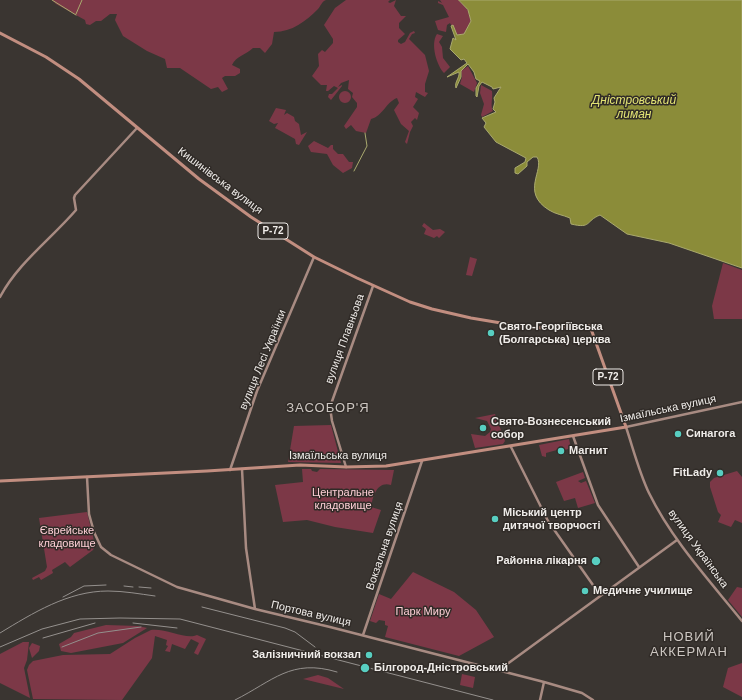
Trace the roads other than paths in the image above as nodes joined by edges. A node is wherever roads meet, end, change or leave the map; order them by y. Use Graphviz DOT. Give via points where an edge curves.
graph roads {
  1 [pos="0,34"];
  2 [pos="137,128"];
  3 [pos="314,257"];
  4 [pos="373,286"];
  5 [pos="0,297"];
  6 [pos="590,326"];
  7 [pos="742,402"];
  8 [pos="626,427"];
  9 [pos="573,436"];
  10 [pos="511,447"];
  11 [pos="422,461"];
  12 [pos="346,467"];
  13 [pos="242,469"];
  14 [pos="230,470"];
  15 [pos="86,477"];
  16 [pos="0,481"];
  17 [pos="677,540"];
  18 [pos="639,567"];
  19 [pos="600,595"];
  20 [pos="255,609"];
  21 [pos="742,621"];
  22 [pos="363,635"];
  23 [pos="498,670"];
  24 [pos="544,682"];
  25 [pos="540,700"];
  26 [pos="593,700"];
  1 -- 2 [label="main road, Кишинівська вулиця / Р-72" via="68,71"];
  2 -- 3 [label="main road, Кишинівська вулиця / Р-72" via="199,179 251,217"];
  2 -- 5 [label="street" via="75,195 76,210 42,244 5,287"];
  3 -- 4 [label="main road, Кишинівська вулиця / Р-72"];
  3 -- 14 [label="street, вулиця Лесі Українки" via="258,390"];
  4 -- 6 [label="main road, Кишинівська вулиця / Р-72" via="432,309 471,318 531,328"];
  4 -- 12 [label="street, вулиця Плавньова" via="330,407"];
  6 -- 8 [label="main road, вулиця Українська / Р-72"];
  7 -- 8 [label="street, Ізмаїльська вулиця"];
  8 -- 9 [label="main road, Ізмаїльська вулиця"];
  8 -- 17 [label="street, вулиця Українська" via="648,492"];
  9 -- 10 [label="main road, Ізмаїльська вулиця"];
  9 -- 18 [label="street" via="598,505"];
  10 -- 11 [label="main road, Ізмаїльська вулиця"];
  10 -- 19 [label="street" via="548,521"];
  11 -- 12 [label="main road, Ізмаїльська вулиця" via="386,466"];
  11 -- 22 [label="street, Вокзальна вулиця"];
  12 -- 13 [label="main road, Ізмаїльська вулиця" via="300,465"];
  13 -- 14 [label="main road, Ізмаїльська вулиця"];
  13 -- 20 [label="street" via="246,548"];
  14 -- 15 [label="main road, Ізмаїльська вулиця"];
  15 -- 16 [label="main road, Ізмаїльська вулиця"];
  15 -- 20 [label="street, Портова вулиця" via="91,523 99,545 107,553 186,591"];
  17 -- 18 [label="street"];
  17 -- 21 [label="street, вулиця Українська"];
  18 -- 19 [label="street"];
  19 -- 23 [label="street"];
  20 -- 22 [label="street, Портова вулиця"];
  22 -- 23 [label="street, Портова вулиця"];
  23 -- 24 [label="street, Портова вулиця"];
  24 -- 25 [label="street"];
  24 -- 26 [label="street, Портова вулиця" via="582,693"];
}
